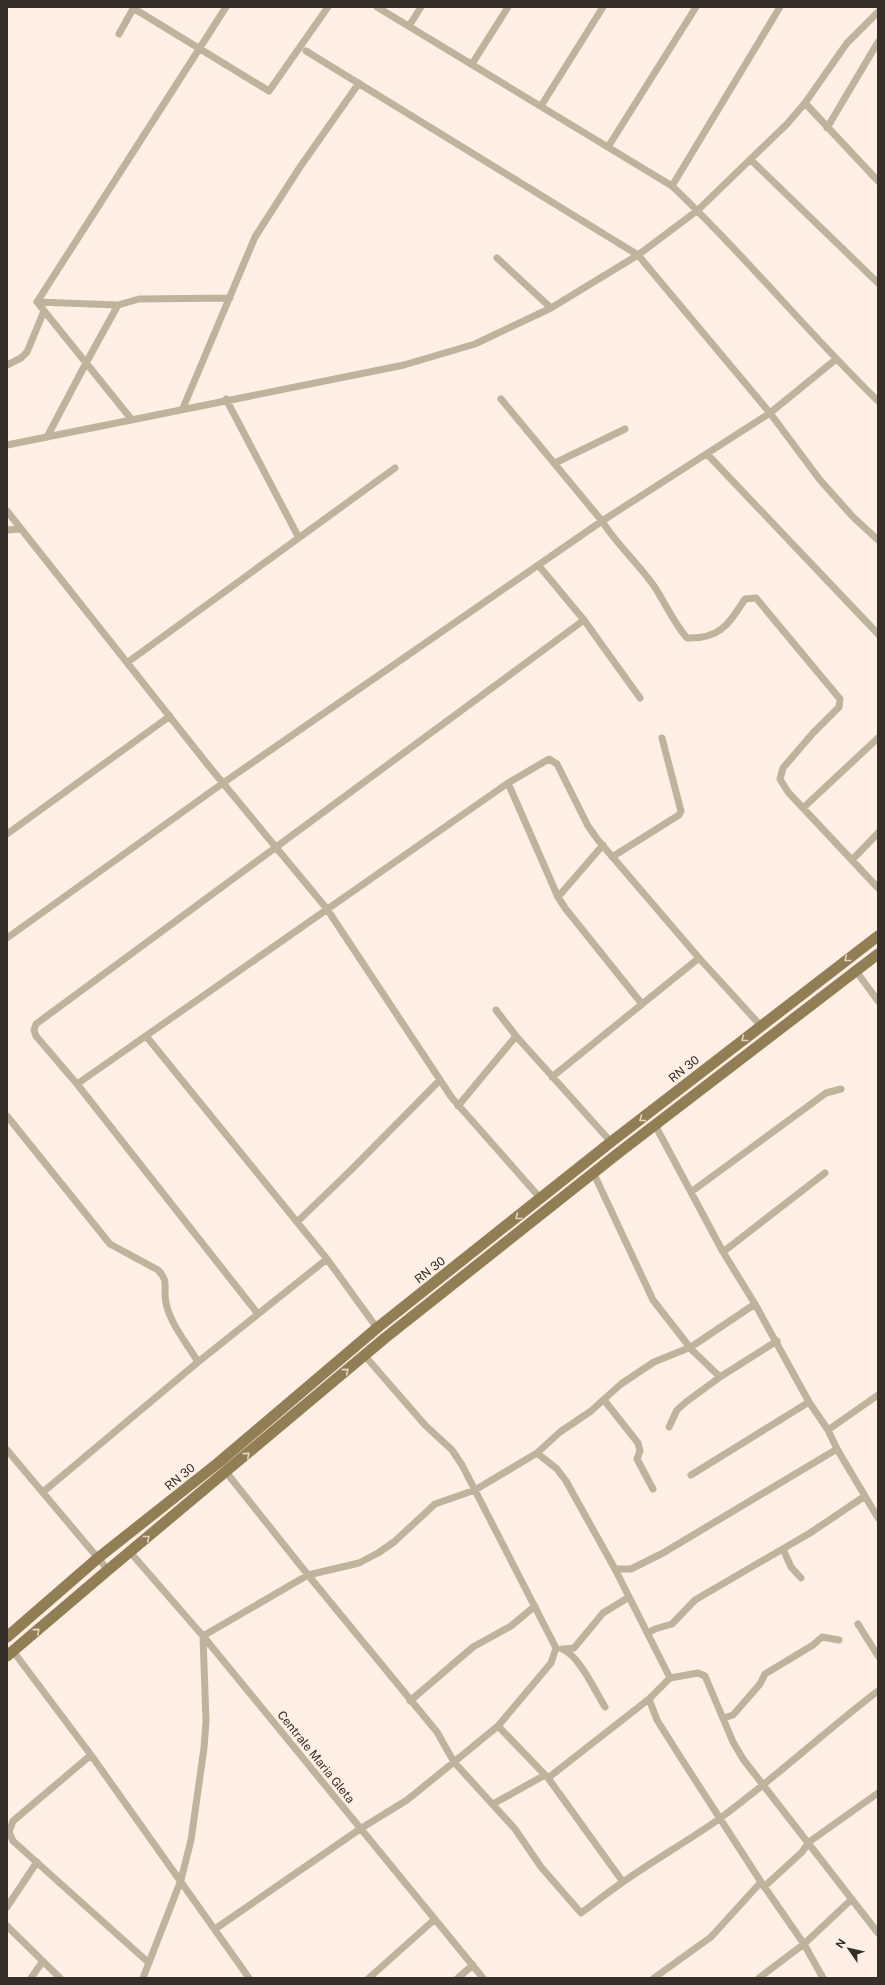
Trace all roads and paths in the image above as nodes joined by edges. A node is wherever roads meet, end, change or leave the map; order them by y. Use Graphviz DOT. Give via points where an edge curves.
graph roads {
  1 [pos="226,7"];
  2 [pos="328,7"];
  3 [pos="377,7"];
  4 [pos="421,7"];
  5 [pos="508,7"];
  6 [pos="603,7"];
  7 [pos="696,7"];
  8 [pos="780,7"];
  9 [pos="134,8"];
  10 [pos="878,12"];
  11 [pos="409,26"];
  12 [pos="119,34"];
  13 [pos="878,42"];
  14 [pos="200,48"];
  15 [pos="306,51"];
  16 [pos="472,64"];
  17 [pos="359,83"];
  18 [pos="805,103"];
  19 [pos="541,106"];
  20 [pos="827,128"];
  21 [pos="608,147"];
  22 [pos="751,160"];
  23 [pos="878,181"];
  24 [pos="672,186"];
  25 [pos="698,210"];
  26 [pos="638,255"];
  27 [pos="497,258"];
  28 [pos="878,283"];
  29 [pos="230,298"];
  30 [pos="37,302"];
  31 [pos="118,305"];
  32 [pos="551,308"];
  33 [pos="44,311"];
  34 [pos="835,360"];
  35 [pos="86,363"];
  36 [pos="7,365"];
  37 [pos="500,399"];
  38 [pos="226,400"];
  39 [pos="878,401"];
  40 [pos="183,408"];
  41 [pos="770,413"];
  42 [pos="132,420"];
  43 [pos="625,428"];
  44 [pos="47,437"];
  45 [pos="7,446"];
  46 [pos="707,454"];
  47 [pos="554,463"];
  48 [pos="395,468"];
  49 [pos="7,511"];
  50 [pos="602,521"];
  51 [pos="20,529"];
  52 [pos="7,530"];
  53 [pos="298,538"];
  54 [pos="878,540"];
  55 [pos="539,566"];
  56 [pos="584,620"];
  57 [pos="878,634"];
  58 [pos="128,662"];
  59 [pos="640,698"];
  60 [pos="170,716"];
  61 [pos="662,738"];
  62 [pos="878,738"];
  63 [pos="223,783"];
  64 [pos="508,783"];
  65 [pos="803,808"];
  66 [pos="878,833"];
  67 [pos="7,834"];
  68 [pos="603,845"];
  69 [pos="276,847"];
  70 [pos="612,857"];
  71 [pos="852,860"];
  72 [pos="878,888"];
  73 [pos="558,897"];
  74 [pos="327,910"];
  75 [pos="878,936"];
  76 [pos="7,938"];
  77 [pos="878,954"];
  78 [pos="699,958"];
  79 [pos="856,971"];
  80 [pos="878,1001"];
  81 [pos="642,1004"];
  82 [pos="496,1010"];
  83 [pos="761,1026"];
  84 [pos="146,1036"];
  85 [pos="516,1036"];
  86 [pos="552,1077"];
  87 [pos="440,1080"];
  88 [pos="77,1084"];
  89 [pos="841,1089"];
  90 [pos="458,1106"];
  91 [pos="7,1116"];
  92 [pos="656,1125"];
  93 [pos="611,1142"];
  94 [pos="593,1172"];
  95 [pos="825,1173"];
  96 [pos="691,1192"];
  97 [pos="541,1199"];
  98 [pos="297,1222"];
  99 [pos="723,1252"];
  100 [pos="326,1260"];
  101 [pos="755,1304"];
  102 [pos="258,1314"];
  103 [pos="377,1328"];
  104 [pos="777,1341"];
  105 [pos="691,1347"];
  106 [pos="365,1356"];
  107 [pos="198,1362"];
  108 [pos="720,1377"];
  109 [pos="878,1395"];
  110 [pos="604,1400"];
  111 [pos="809,1402"];
  112 [pos="668,1427"];
  113 [pos="828,1430"];
  114 [pos="837,1449"];
  115 [pos="7,1450"];
  116 [pos="537,1453"];
  117 [pos="226,1472"];
  118 [pos="691,1475"];
  119 [pos="653,1489"];
  120 [pos="475,1490"];
  121 [pos="43,1492"];
  122 [pos="865,1496"];
  123 [pos="878,1518"];
  124 [pos="783,1549"];
  125 [pos="130,1552"];
  126 [pos="98,1558"];
  127 [pos="615,1569"];
  128 [pos="108,1570"];
  129 [pos="308,1575"];
  130 [pos="801,1578"];
  131 [pos="629,1597"];
  132 [pos="535,1606"];
  133 [pos="858,1624"];
  134 [pos="648,1633"];
  135 [pos="203,1636"];
  136 [pos="7,1637"];
  137 [pos="838,1640"];
  138 [pos="556,1648"];
  139 [pos="564,1649"];
  140 [pos="10,1654"];
  141 [pos="878,1656"];
  142 [pos="670,1678"];
  143 [pos="878,1691"];
  144 [pos="649,1698"];
  145 [pos="410,1701"];
  146 [pos="605,1707"];
  147 [pos="724,1718"];
  148 [pos="498,1726"];
  149 [pos="91,1755"];
  150 [pos="454,1762"];
  151 [pos="546,1777"];
  152 [pos="764,1785"];
  153 [pos="878,1793"];
  154 [pos="493,1804"];
  155 [pos="719,1819"];
  156 [pos="360,1829"];
  157 [pos="809,1842"];
  158 [pos="37,1862"];
  159 [pos="181,1880"];
  160 [pos="623,1882"];
  161 [pos="762,1884"];
  162 [pos="852,1899"];
  163 [pos="7,1907"];
  164 [pos="435,1919"];
  165 [pos="7,1926"];
  166 [pos="215,1929"];
  167 [pos="878,1933"];
  168 [pos="804,1944"];
  169 [pos="42,1961"];
  170 [pos="149,1963"];
  171 [pos="472,1965"];
  172 [pos="31,1978"];
  173 [pos="60,1978"];
  174 [pos="143,1978"];
  175 [pos="249,1978"];
  176 [pos="368,1978"];
  177 [pos="458,1978"];
  178 [pos="483,1978"];
  179 [pos="654,1978"];
  180 [pos="759,1978"];
  181 [pos="823,1978"];
  1 -- 14 [label="street"];
  2 -- 14 [label="street" via="269,91"];
  3 -- 11 [label="street"];
  4 -- 11 [label="street"];
  5 -- 16 [label="street"];
  6 -- 19 [label="street"];
  7 -- 21 [label="street"];
  8 -- 24 [label="street"];
  9 -- 12 [label="street"];
  9 -- 14 [label="street"];
  10 -- 18 [label="street" via="847,43"];
  11 -- 16 [label="street"];
  13 -- 20 [label="street"];
  14 -- 30 [label="street"];
  15 -- 17 [label="street"];
  16 -- 19 [label="street"];
  17 -- 26 [label="street"];
  17 -- 29 [label="street" via="255,237"];
  18 -- 20 [label="street"];
  18 -- 22 [label="street"];
  19 -- 21 [label="street"];
  20 -- 23 [label="street"];
  21 -- 24 [label="street"];
  22 -- 25 [label="street"];
  22 -- 28 [label="street"];
  24 -- 25 [label="street"];
  25 -- 26 [label="street"];
  25 -- 34 [label="street"];
  26 -- 32 [label="street"];
  26 -- 41 [label="street"];
  27 -- 32 [label="street"];
  29 -- 31 [label="street" via="139,299"];
  29 -- 40 [label="street"];
  30 -- 31 [label="street"];
  30 -- 33 [label="street"];
  31 -- 35 [label="street"];
  32 -- 38 [label="street" via="475,344 436,356 346,378"];
  33 -- 35 [label="street"];
  33 -- 36 [label="street" via="27,352 22,358"];
  34 -- 39 [label="street"];
  34 -- 41 [label="street"];
  35 -- 42 [label="street"];
  35 -- 44 [label="street"];
  37 -- 47 [label="street"];
  38 -- 40 [label="street"];
  38 -- 53 [label="street"];
  40 -- 42 [label="street"];
  41 -- 46 [label="street"];
  41 -- 54 [label="street" via="820,480"];
  42 -- 44 [label="street"];
  43 -- 47 [label="street"];
  44 -- 45 [label="street"];
  46 -- 50 [label="street"];
  46 -- 57 [label="street"];
  47 -- 50 [label="street"];
  48 -- 53 [label="street"];
  49 -- 51 [label="street"];
  50 -- 55 [label="street"];
  50 -- 65 [label="street" via="653,585 675,625 687,638 701,639 718,632 728,625 745,599 756,598 840,699 839,707 783,768 780,779"];
  51 -- 52 [label="street"];
  51 -- 58 [label="street"];
  53 -- 58 [label="street"];
  55 -- 56 [label="street"];
  55 -- 63 [label="street"];
  56 -- 59 [label="street"];
  56 -- 69 [label="street"];
  58 -- 60 [label="street"];
  60 -- 63 [label="street"];
  60 -- 67 [label="street"];
  61 -- 70 [label="street" via="681,811 679,815"];
  62 -- 65 [label="street"];
  63 -- 69 [label="street"];
  63 -- 76 [label="street"];
  64 -- 68 [label="street" via="552,759 557,764 588,826"];
  64 -- 73 [label="street"];
  64 -- 74 [label="street"];
  65 -- 71 [label="street"];
  66 -- 71 [label="street"];
  68 -- 70 [label="street"];
  68 -- 73 [label="street"];
  69 -- 74 [label="street"];
  69 -- 88 [label="street" via="36,1024 36,1036"];
  70 -- 78 [label="street"];
  71 -- 72 [label="street"];
  73 -- 81 [label="street"];
  74 -- 84 [label="street"];
  74 -- 87 [label="street"];
  75 -- 83 [label="main road, RN 30 / RN 30, one-way"];
  77 -- 79 [label="main road, RN 30"];
  78 -- 81 [label="street"];
  78 -- 83 [label="street"];
  79 -- 80 [label="street"];
  79 -- 92 [label="main road, RN 30"];
  81 -- 86 [label="street"];
  82 -- 85 [label="street"];
  83 -- 93 [label="main road, RN 30 / RN 30, one-way"];
  84 -- 88 [label="street"];
  84 -- 98 [label="street"];
  85 -- 86 [label="street"];
  85 -- 90 [label="street"];
  86 -- 93 [label="street"];
  87 -- 90 [label="street"];
  87 -- 98 [label="street"];
  88 -- 102 [label="street"];
  89 -- 96 [label="street" via="826,1093"];
  90 -- 97 [label="street"];
  91 -- 107 [label="street" via="110,1244 164,1275 165,1296 171,1318"];
  92 -- 94 [label="main road, RN 30"];
  92 -- 96 [label="street"];
  93 -- 97 [label="main road, RN 30 / RN 30"];
  94 -- 105 [label="street" via="653,1300"];
  94 -- 106 [label="main road, RN 30"];
  95 -- 99 [label="street"];
  96 -- 99 [label="street"];
  97 -- 103 [label="main road, RN 30 / RN 30, one-way"];
  98 -- 100 [label="street"];
  99 -- 101 [label="street"];
  100 -- 102 [label="street"];
  100 -- 103 [label="street"];
  101 -- 104 [label="street"];
  101 -- 105 [label="street"];
  102 -- 107 [label="street"];
  103 -- 126 [label="main road, RN 30 / RN 30" via="218,1463"];
  104 -- 108 [label="street"];
  104 -- 111 [label="street"];
  105 -- 108 [label="street"];
  105 -- 110 [label="street" via="654,1362 621,1384"];
  117 -- 106 [label="main road, RN 30, one-way"];
  106 -- 120 [label="street" via="425,1425 452,1450"];
  107 -- 121 [label="street"];
  108 -- 112 [label="street" via="677,1410"];
  109 -- 113 [label="street"];
  110 -- 116 [label="street" via="560,1432"];
  110 -- 119 [label="street" via="638,1443 640,1451 637,1459"];
  111 -- 113 [label="street"];
  111 -- 118 [label="street"];
  113 -- 114 [label="street"];
  114 -- 122 [label="street"];
  114 -- 127 [label="street" via="663,1552 631,1568"];
  115 -- 121 [label="street"];
  116 -- 120 [label="street"];
  116 -- 127 [label="street" via="557,1468 566,1481"];
  125 -- 117 [label="main road, RN 30, one-way"];
  117 -- 129 [label="street"];
  120 -- 129 [label="street" via="435,1504 394,1542 359,1563"];
  120 -- 132 [label="street"];
  121 -- 126 [label="street"];
  122 -- 123 [label="street"];
  122 -- 124 [label="street"];
  124 -- 130 [label="street" via="791,1567"];
  124 -- 134 [label="street" via="695,1600 672,1624"];
  125 -- 128 [label="main road, RN 30"];
  125 -- 135 [label="street, Centrale Maria Gleta"];
  126 -- 128 [label="street"];
  126 -- 136 [label="main road, RN 30 / RN 30"];
  127 -- 131 [label="street"];
  140 -- 128 [label="main road, RN 30, one-way"];
  129 -- 135 [label="street"];
  129 -- 145 [label="street"];
  131 -- 134 [label="street"];
  131 -- 139 [label="street" via="603,1613 574,1648"];
  132 -- 138 [label="street"];
  132 -- 145 [label="street" via="511,1626 474,1647"];
  133 -- 141 [label="street"];
  134 -- 142 [label="street"];
  135 -- 156 [label="street, Centrale Maria Gleta"];
  135 -- 159 [label="street" via="206,1721 204,1748 191,1840"];
  137 -- 147 [label="street" via="822,1637 765,1674 760,1684 733,1715"];
  138 -- 139 [label="street"];
  138 -- 148 [label="street" via="551,1663"];
  139 -- 146 [label="street" via="584,1672"];
  140 -- 149 [label="street"];
  142 -- 144 [label="street"];
  142 -- 147 [label="street" via="698,1673 705,1676"];
  143 -- 152 [label="street"];
  144 -- 151 [label="street"];
  144 -- 155 [label="street" via="657,1720"];
  145 -- 150 [label="street" via="437,1732"];
  147 -- 152 [label="street" via="743,1759"];
  148 -- 150 [label="street"];
  148 -- 151 [label="street"];
  149 -- 158 [label="street" via="13,1822 9,1832 13,1841"];
  149 -- 159 [label="street"];
  150 -- 154 [label="street"];
  150 -- 156 [label="street" via="407,1800"];
  151 -- 154 [label="street"];
  151 -- 160 [label="street"];
  152 -- 155 [label="street"];
  152 -- 157 [label="street"];
  153 -- 157 [label="street"];
  154 -- 160 [label="street" via="581,1913"];
  155 -- 160 [label="street"];
  155 -- 161 [label="street"];
  156 -- 164 [label="street, Centrale Maria Gleta"];
  156 -- 166 [label="street"];
  157 -- 161 [label="street" via="802,1852"];
  157 -- 162 [label="street"];
  158 -- 163 [label="street"];
  158 -- 170 [label="street"];
  159 -- 166 [label="street"];
  159 -- 170 [label="street"];
  161 -- 168 [label="street"];
  161 -- 179 [label="street" via="711,1937"];
  162 -- 167 [label="street"];
  162 -- 168 [label="street"];
  164 -- 171 [label="street, Centrale Maria Gleta"];
  164 -- 176 [label="street"];
  165 -- 169 [label="street"];
  166 -- 175 [label="street"];
  168 -- 180 [label="street"];
  168 -- 181 [label="street"];
  169 -- 172 [label="street"];
  169 -- 173 [label="street"];
  170 -- 174 [label="street"];
  171 -- 177 [label="street"];
  171 -- 178 [label="street, Centrale Maria Gleta"];
}
